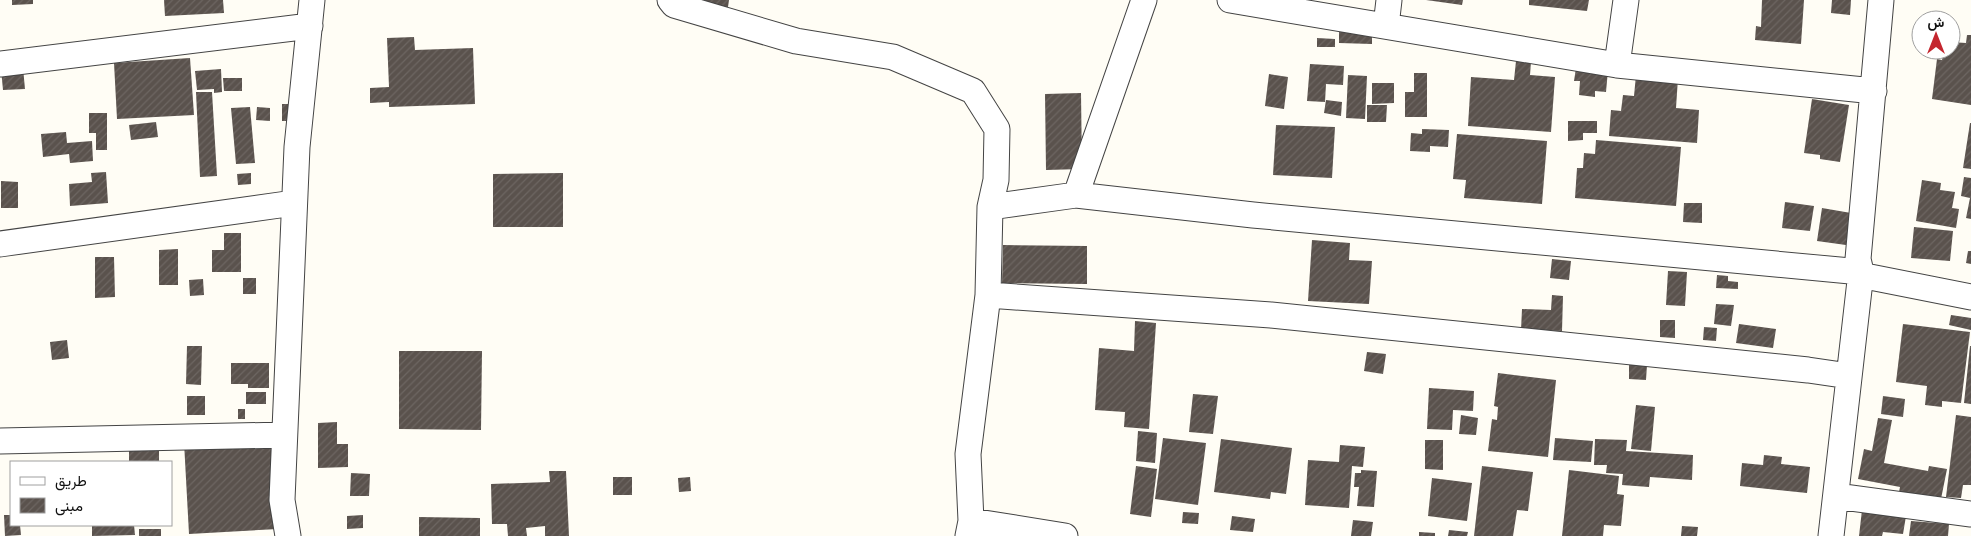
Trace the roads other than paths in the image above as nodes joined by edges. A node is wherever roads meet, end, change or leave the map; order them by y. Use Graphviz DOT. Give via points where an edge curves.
graph roads {
  1 [pos="312,0"];
  2 [pos="670,0"];
  3 [pos="1144,0"];
  4 [pos="1230,0"];
  5 [pos="1389,0"];
  6 [pos="1626,0"];
  7 [pos="1881,0"];
  8 [pos="310,26"];
  9 [pos="1386,26"];
  10 [pos="0,64"];
  11 [pos="1617,65"];
  12 [pos="1874,91"];
  13 [pos="1076,196"];
  14 [pos="294,203"];
  15 [pos="990,207"];
  16 [pos="0,244"];
  17 [pos="1860,274"];
  18 [pos="988,294"];
  19 [pos="1971,297"];
  20 [pos="1849,376"];
  21 [pos="284,435"];
  22 [pos="0,441"];
  23 [pos="1836,496"];
  24 [pos="1971,514"];
  25 [pos="969,528"];
  26 [pos="288,536"];
  27 [pos="1065,536"];
  28 [pos="1831,536"];
  1 -- 8 [label="street"];
  2 -- 15 [label="street" via="674,5 796,41 893,57 972,91 997,128 996,180"];
  3 -- 13 [label="street"];
  4 -- 9 [label="street"];
  5 -- 9 [label="street"];
  6 -- 11 [label="street"];
  7 -- 12 [label="street"];
  8 -- 10 [label="street"];
  8 -- 14 [label="street"];
  9 -- 11 [label="street"];
  11 -- 12 [label="street"];
  12 -- 17 [label="street" via="1858,259"];
  13 -- 15 [label="street"];
  13 -- 17 [label="street"];
  14 -- 16 [label="street"];
  14 -- 21 [label="street"];
  15 -- 18 [label="street"];
  17 -- 19 [label="street"];
  17 -- 20 [label="street"];
  18 -- 20 [label="street" via="1272,315"];
  18 -- 25 [label="street" via="968,454"];
  20 -- 23 [label="street"];
  21 -- 22 [label="street"];
  21 -- 26 [label="street" via="282,500"];
  23 -- 24 [label="street"];
  23 -- 28 [label="street"];
  25 -- 27 [label="street"];
}
